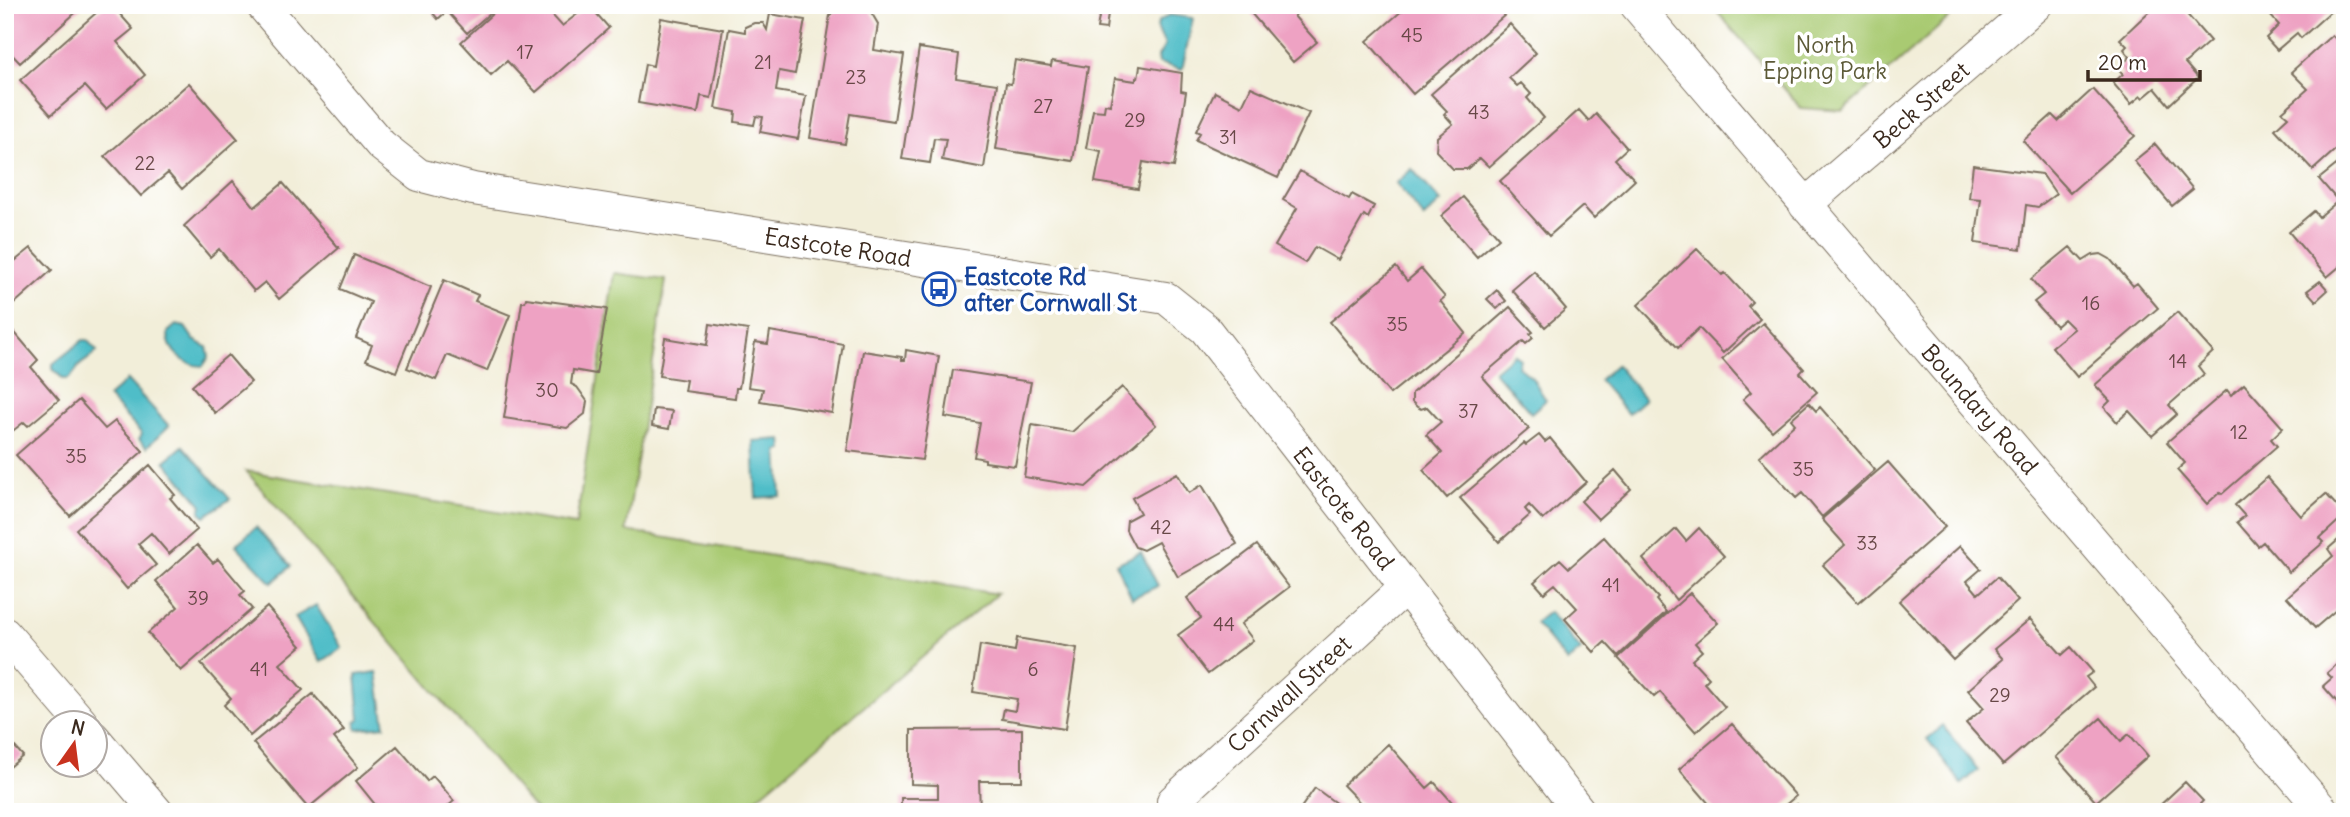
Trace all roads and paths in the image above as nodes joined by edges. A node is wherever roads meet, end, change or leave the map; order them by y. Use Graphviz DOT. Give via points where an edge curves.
graph roads {
  1 [pos="262,5"];
  2 [pos="1636,5"];
  3 [pos="2036,5"];
  4 [pos="1805,205"];
  5 [pos="1405,588"];
  6 [pos="5,635"];
  7 [pos="68,708"];
  8 [pos="108,754"];
  9 [pos="1173,801"];
  10 [pos="157,812"];
  11 [pos="1580,812"];
  12 [pos="2324,812"];
  1 -- 5 [label="street, Eastcote Road" via="381,145 419,175 473,190 1166,298 1205,329"];
  2 -- 4 [label="street, Boundary Road"];
  3 -- 4 [label="street, Beck Street"];
  4 -- 12 [label="street, Boundary Road"];
  5 -- 9 [label="street, Cornwall Street"];
  5 -- 11 [label="street, Eastcote Road"];
  6 -- 7 [label="street"];
  8 -- 10 [label="street"];
}
